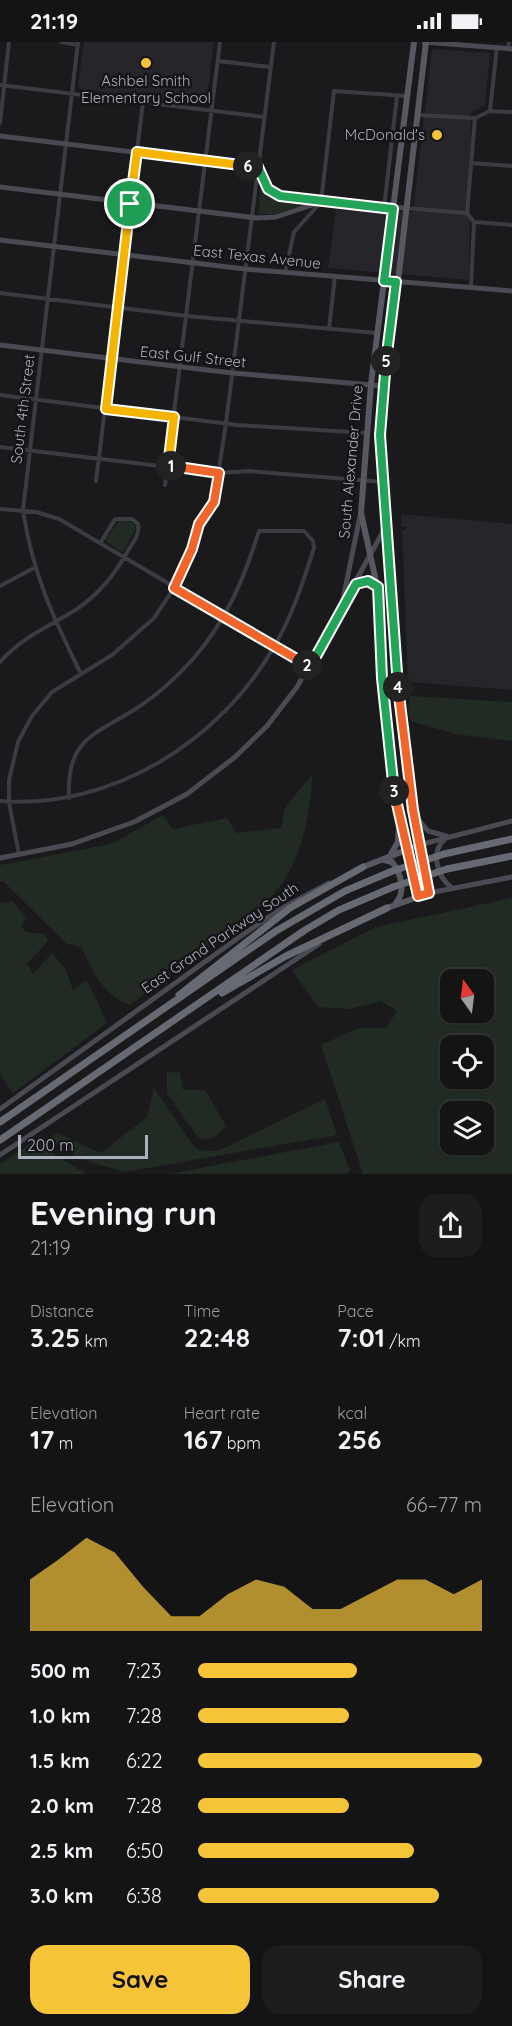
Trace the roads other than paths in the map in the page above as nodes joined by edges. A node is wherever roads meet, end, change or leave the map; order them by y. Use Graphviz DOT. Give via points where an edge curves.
graph roads {
  1 [pos="9,42"];
  2 [pos="61,42"];
  3 [pos="220,42"];
  4 [pos="274,42"];
  5 [pos="414,42"];
  6 [pos="425,42"];
  7 [pos="78,43"];
  8 [pos="509,46"];
  9 [pos="497,47"];
  10 [pos="218,61"];
  11 [pos="270,67"];
  12 [pos="2,85"];
  13 [pos="72,94"];
  14 [pos="397,96"];
  15 [pos="407,96"];
  16 [pos="143,102"];
  17 [pos="212,110"];
  18 [pos="490,111"];
  19 [pos="512,112"];
  20 [pos="417,115"];
  21 [pos="264,117"];
  22 [pos="475,118"];
  23 [pos="0,123"];
  24 [pos="0,136"];
  25 [pos="67,144"];
  26 [pos="137,152"];
  27 [pos="400,153"];
  28 [pos="411,155"];
  29 [pos="207,160"];
  30 [pos="471,163"];
  31 [pos="512,166"];
  32 [pos="258,167"];
  33 [pos="0,187"];
  34 [pos="61,194"];
  35 [pos="321,202"];
  36 [pos="130,204"];
  37 [pos="384,208"];
  38 [pos="404,208"];
  39 [pos="393,209"];
  40 [pos="200,211"];
  41 [pos="467,213"];
  42 [pos="252,217"];
  43 [pos="474,222"];
  44 [pos="512,225"];
  45 [pos="0,240"];
  46 [pos="55,247"];
  47 [pos="125,255"];
  48 [pos="194,263"];
  49 [pos="245,269"];
  50 [pos="285,273"];
  51 [pos="335,276"];
  52 [pos="384,281"];
  53 [pos="396,282"];
  54 [pos="471,287"];
  55 [pos="512,291"];
  56 [pos="0,293"];
  57 [pos="48,299"];
  58 [pos="119,307"];
  59 [pos="187,316"];
  60 [pos="239,321"];
  61 [pos="329,330"];
  62 [pos="377,333"];
  63 [pos="0,345"];
  64 [pos="42,351"];
  65 [pos="113,360"];
  66 [pos="180,367"];
  67 [pos="232,374"];
  68 [pos="370,384"];
  69 [pos="384,386"];
  70 [pos="0,395"];
  71 [pos="37,400"];
  72 [pos="106,409"];
  73 [pos="174,417"];
  74 [pos="226,423"];
  75 [pos="367,433"];
  76 [pos="0,447"];
  77 [pos="30,451"];
  78 [pos="100,459"];
  79 [pos="168,466"];
  80 [pos="219,473"];
  81 [pos="96,481"];
  82 [pos="364,481"];
  83 [pos="382,482"];
  84 [pos="165,485"];
  85 [pos="0,509"];
  86 [pos="23,510"];
  87 [pos="361,513"];
  88 [pos="385,528"];
  89 [pos="100,542"];
  90 [pos="125,557"];
  91 [pos="371,557"];
  92 [pos="34,568"];
  93 [pos="356,584"];
  94 [pos="0,586"];
  95 [pos="378,587"];
  96 [pos="174,588"];
  97 [pos="341,608"];
  98 [pos="225,616"];
  99 [pos="55,620"];
  100 [pos="380,622"];
  101 [pos="396,643"];
  102 [pos="275,646"];
  103 [pos="0,662"];
  104 [pos="310,667"];
  105 [pos="80,672"];
  106 [pos="69,798"];
  107 [pos="0,801"];
  108 [pos="9,802"];
  109 [pos="413,810"];
  110 [pos="398,815"];
  111 [pos="512,821"];
  112 [pos="451,837"];
  113 [pos="512,839"];
  114 [pos="419,846"];
  115 [pos="407,850"];
  116 [pos="20,855"];
  117 [pos="512,856"];
  118 [pos="0,858"];
  119 [pos="384,858"];
  120 [pos="363,867"];
  121 [pos="512,877"];
  122 [pos="451,887"];
  123 [pos="429,893"];
  124 [pos="418,896"];
  125 [pos="396,903"];
  126 [pos="387,908"];
  127 [pos="164,1010"];
  128 [pos="190,1011"];
  129 [pos="0,1109"];
  130 [pos="0,1122"];
  131 [pos="0,1140"];
  132 [pos="0,1155"];
  1 -- 12 [label="street"];
  2 -- 7 [label="street"];
  3 -- 10 [label="street"];
  4 -- 11 [label="street"];
  5 -- 15 [label="main road, South Alexander Drive"];
  6 -- 9 [label="main road"];
  6 -- 20 [label="main road, South Alexander Drive"];
  7 -- 13 [label="street, South 4th Street"];
  8 -- 9 [label="main road"];
  9 -- 18 [label="street"];
  10 -- 11 [label="street"];
  10 -- 17 [label="street"];
  11 -- 21 [label="street"];
  12 -- 13 [label="street"];
  12 -- 23 [label="street"];
  13 -- 16 [label="street"];
  13 -- 25 [label="street, South 4th Street"];
  14 -- 15 [label="street"];
  14 -- 35 [label="street" via="334,91"];
  14 -- 37 [label="street"];
  15 -- 27 [label="main road, South Alexander Drive"];
  16 -- 17 [label="street"];
  16 -- 26 [label="street"];
  17 -- 21 [label="street"];
  17 -- 29 [label="street"];
  18 -- 19 [label="street"];
  18 -- 22 [label="street"];
  20 -- 22 [label="street"];
  20 -- 28 [label="main road, South Alexander Drive"];
  21 -- 32 [label="street"];
  22 -- 30 [label="street"];
  24 -- 25 [label="main road"];
  25 -- 26 [label="main road"];
  25 -- 34 [label="street, South 4th Street"];
  26 -- 29 [label="main road"];
  26 -- 36 [label="street"];
  27 -- 28 [label="main road"];
  27 -- 39 [label="main road, South Alexander Drive"];
  28 -- 38 [label="main road, South Alexander Drive"];
  29 -- 32 [label="main road"];
  29 -- 40 [label="street"];
  30 -- 31 [label="street"];
  30 -- 41 [label="street"];
  32 -- 35 [label="main road" via="268,189 277,195"];
  32 -- 42 [label="street"];
  33 -- 34 [label="main road"];
  34 -- 36 [label="main road"];
  34 -- 46 [label="street, South 4th Street"];
  35 -- 37 [label="main road"];
  35 -- 42 [label="main road" via="276,217"];
  35 -- 50 [label="street" via="294,232"];
  36 -- 40 [label="main road"];
  36 -- 47 [label="street"];
  37 -- 39 [label="main road"];
  38 -- 39 [label="main road"];
  38 -- 41 [label="street"];
  38 -- 53 [label="main road, South Alexander Drive"];
  39 -- 52 [label="main road, South Alexander Drive"];
  40 -- 42 [label="main road"];
  40 -- 48 [label="street"];
  41 -- 43 [label="street"];
  42 -- 49 [label="street"];
  43 -- 44 [label="street"];
  43 -- 54 [label="street"];
  45 -- 46 [label="main road, East Texas Avenue"];
  46 -- 47 [label="main road, East Texas Avenue"];
  46 -- 57 [label="street, South 4th Street"];
  47 -- 48 [label="main road, East Texas Avenue"];
  47 -- 58 [label="street"];
  48 -- 49 [label="main road, East Texas Avenue"];
  48 -- 59 [label="street"];
  49 -- 50 [label="main road, East Texas Avenue"];
  49 -- 60 [label="street"];
  50 -- 51 [label="main road, East Texas Avenue"];
  51 -- 52 [label="main road, East Texas Avenue"];
  51 -- 61 [label="street"];
  52 -- 53 [label="main road, East Texas Avenue"];
  52 -- 62 [label="main road, South Alexander Drive"];
  53 -- 54 [label="main road, East Texas Avenue"];
  53 -- 69 [label="main road, South Alexander Drive"];
  54 -- 55 [label="main road, East Texas Avenue"];
  56 -- 57 [label="street"];
  57 -- 58 [label="street"];
  57 -- 64 [label="street, South 4th Street"];
  58 -- 59 [label="street"];
  58 -- 65 [label="street"];
  59 -- 60 [label="street"];
  59 -- 66 [label="street"];
  60 -- 61 [label="street"];
  60 -- 67 [label="street"];
  61 -- 62 [label="street"];
  62 -- 68 [label="main road, South Alexander Drive"];
  63 -- 64 [label="main road, East Gulf Street"];
  64 -- 65 [label="main road, East Gulf Street"];
  64 -- 71 [label="street, South 4th Street"];
  65 -- 66 [label="main road, East Gulf Street"];
  65 -- 72 [label="street"];
  66 -- 67 [label="main road, East Gulf Street"];
  66 -- 73 [label="street"];
  67 -- 68 [label="main road, East Gulf Street"];
  67 -- 74 [label="street"];
  68 -- 69 [label="main road, East Gulf Street"];
  68 -- 75 [label="main road, South Alexander Drive"];
  69 -- 83 [label="main road, South Alexander Drive"];
  70 -- 71 [label="street"];
  71 -- 72 [label="street"];
  71 -- 77 [label="street, South 4th Street"];
  72 -- 73 [label="street"];
  72 -- 78 [label="street"];
  73 -- 74 [label="street"];
  73 -- 79 [label="street"];
  74 -- 75 [label="street"];
  74 -- 80 [label="street"];
  75 -- 82 [label="main road, South Alexander Drive"];
  76 -- 77 [label="street"];
  77 -- 78 [label="street"];
  77 -- 86 [label="street, South 4th Street"];
  78 -- 79 [label="street"];
  78 -- 81 [label="street"];
  79 -- 80 [label="street"];
  79 -- 84 [label="street"];
  80 -- 82 [label="street" via="249,471"];
  80 -- 96 [label="street" via="214,502 199,524"];
  82 -- 83 [label="street"];
  82 -- 87 [label="main road, South Alexander Drive"];
  83 -- 88 [label="main road, South Alexander Drive"];
  85 -- 86 [label="street"];
  86 -- 89 [label="street" via="59,519"];
  86 -- 92 [label="street, South 4th Street"];
  87 -- 91 [label="main road"];
  87 -- 97 [label="main road, South Alexander Drive"];
  88 -- 91 [label="main road, South Alexander Drive"];
  88 -- 101 [label="main road"];
  89 -- 90 [label="street"];
  89 -- 90 [label="street" via="115,519 135,521 138,533"];
  90 -- 96 [label="street"];
  90 -- 99 [label="street" via="100,591"];
  91 -- 93 [label="main road, South Alexander Drive"];
  91 -- 95 [label="main road"];
  92 -- 94 [label="street"];
  92 -- 99 [label="street, South 4th Street"];
  93 -- 95 [label="main road" via="368,581"];
  93 -- 97 [label="main road, South Alexander Drive"];
  95 -- 100 [label="main road"];
  96 -- 98 [label="street"];
  96 -- 105 [label="street" via="154,618 112,655"];
  97 -- 104 [label="main road, South Alexander Drive"];
  98 -- 102 [label="street"];
  98 -- 102 [label="street" via="248,568 259,531 304,531 314,548 297,602"];
  98 -- 106 [label="street" via="191,662 163,689 87,737 72,762"];
  99 -- 103 [label="street" via="26,637"];
  99 -- 105 [label="street, South 4th Street"];
  100 -- 101 [label="main road" via="385,640"];
  100 -- 110 [label="main road" via="386,730"];
  101 -- 109 [label="main road" via="400,714"];
  102 -- 104 [label="street"];
  102 -- 106 [label="street" via="231,705 191,741 127,779"];
  104 -- 116 [label="main road, South Alexander Drive" via="253,741 187,794 112,831"];
  105 -- 108 [label="street" via="52,692 28,723 14,756"];
  106 -- 108 [label="street"];
  107 -- 108 [label="street"];
  108 -- 116 [label="street"];
  109 -- 112 [label="main road" via="428,831"];
  109 -- 114 [label="main road"];
  110 -- 115 [label="main road"];
  110 -- 119 [label="main road" via="398,842"];
  111 -- 112 [label="main road, East Grand Parkway South"];
  112 -- 114 [label="main road, East Grand Parkway South"];
  112 -- 122 [label="main road" via="436,851 442,878"];
  113 -- 127 [label="highway, East Grand Parkway South, bridge" via="444,854 345,891 300,916"];
  114 -- 115 [label="main road, East Grand Parkway South"];
  114 -- 123 [label="main road"];
  115 -- 119 [label="main road, East Grand Parkway South"];
  115 -- 124 [label="main road"];
  116 -- 118 [label="main road, South Alexander Drive"];
  117 -- 128 [label="highway, bridge" via="447,869 339,910 304,930"];
  119 -- 120 [label="main road, East Grand Parkway South"];
  119 -- 125 [label="main road" via="392,862 399,875 401,896"];
  120 -- 127 [label="highway" via="290,908 201,975"];
  120 -- 129 [label="main road, East Grand Parkway South" via="279,910"];
  121 -- 122 [label="main road"];
  122 -- 123 [label="main road"];
  123 -- 124 [label="main road"];
  124 -- 125 [label="main road"];
  125 -- 126 [label="main road"];
  126 -- 128 [label="highway" via="286,956"];
  126 -- 132 [label="main road" via="304,952"];
  127 -- 130 [label="highway, East Grand Parkway South"];
  128 -- 131 [label="highway"];
}
